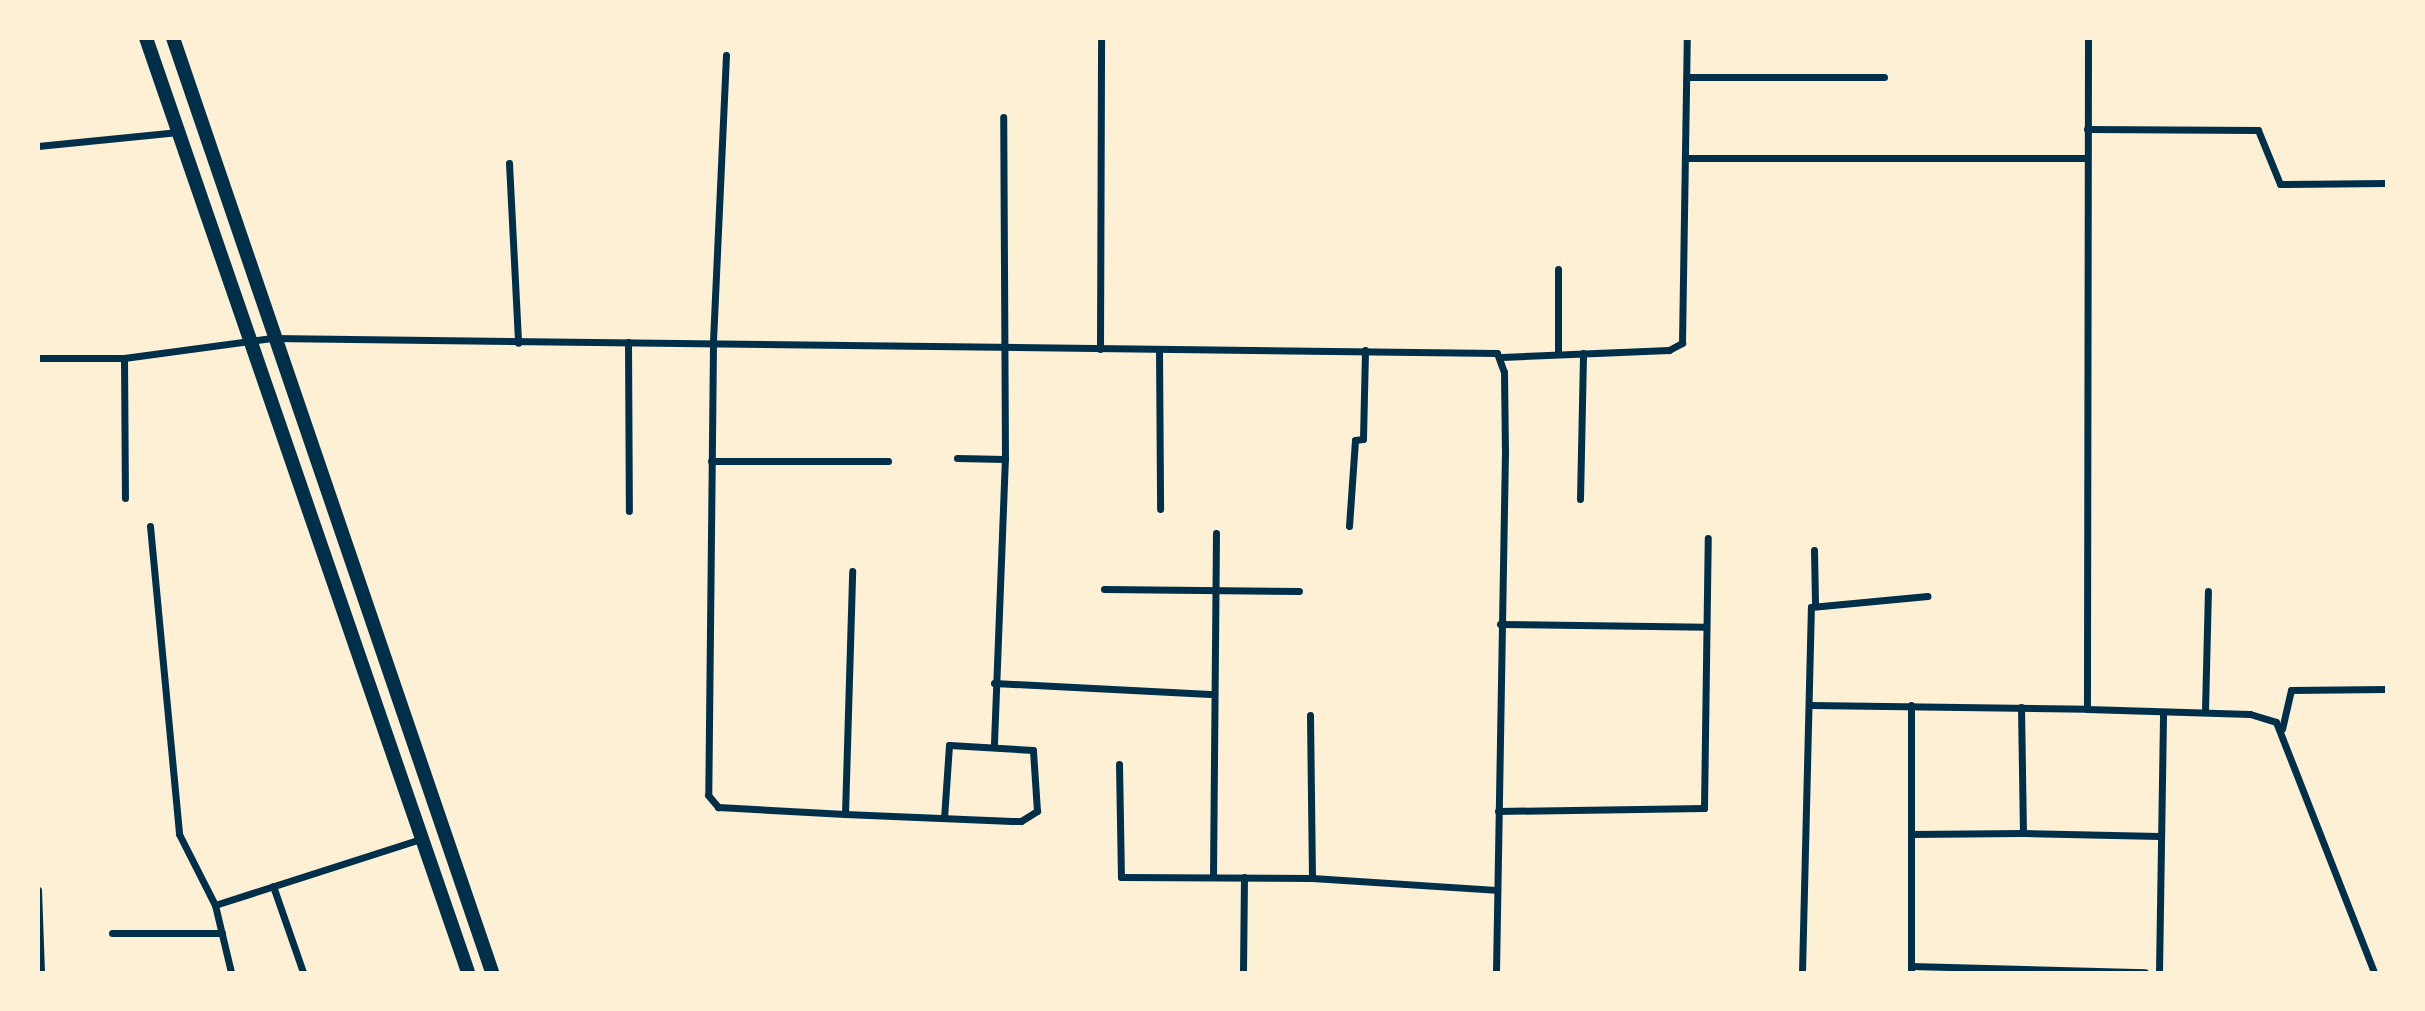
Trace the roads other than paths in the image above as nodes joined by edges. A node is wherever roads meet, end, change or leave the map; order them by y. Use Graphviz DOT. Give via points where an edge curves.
graph roads {
  1 [pos="146,38"];
  2 [pos="173,38"];
  3 [pos="1101,38"];
  4 [pos="1687,38"];
  5 [pos="2088,38"];
  6 [pos="726,55"];
  7 [pos="1687,77"];
  8 [pos="1884,77"];
  9 [pos="1003,117"];
  10 [pos="2087,129"];
  11 [pos="178,132"];
  12 [pos="38,146"];
  13 [pos="2087,158"];
  14 [pos="1687,159"];
  15 [pos="509,163"];
  16 [pos="2386,183"];
  17 [pos="1558,269"];
  18 [pos="272,338"];
  19 [pos="250,340"];
  20 [pos="628,342"];
  21 [pos="518,343"];
  22 [pos="713,344"];
  23 [pos="1002,345"];
  24 [pos="1100,349"];
  25 [pos="1159,349"];
  26 [pos="1365,350"];
  27 [pos="1583,353"];
  28 [pos="1558,354"];
  29 [pos="1502,357"];
  30 [pos="38,358"];
  31 [pos="124,358"];
  32 [pos="957,458"];
  33 [pos="1005,458"];
  34 [pos="711,461"];
  35 [pos="888,461"];
  36 [pos="125,498"];
  37 [pos="1580,499"];
  38 [pos="1160,509"];
  39 [pos="629,511"];
  40 [pos="150,526"];
  41 [pos="1349,526"];
  42 [pos="1216,533"];
  43 [pos="1708,538"];
  44 [pos="1814,550"];
  45 [pos="852,571"];
  46 [pos="1104,589"];
  47 [pos="1214,590"];
  48 [pos="1299,591"];
  49 [pos="2208,591"];
  50 [pos="1927,596"];
  51 [pos="1815,603"];
  52 [pos="1500,624"];
  53 [pos="1705,627"];
  54 [pos="994,683"];
  55 [pos="2386,689"];
  56 [pos="1210,694"];
  57 [pos="1810,705"];
  58 [pos="1911,705"];
  59 [pos="2021,708"];
  60 [pos="2087,709"];
  61 [pos="2205,711"];
  62 [pos="2163,712"];
  63 [pos="1311,715"];
  64 [pos="2282,729"];
  65 [pos="993,743"];
  66 [pos="1119,764"];
  67 [pos="1498,811"];
  68 [pos="845,814"];
  69 [pos="944,818"];
  70 [pos="2023,833"];
  71 [pos="1911,834"];
  72 [pos="2159,836"];
  73 [pos="422,839"];
  74 [pos="1213,876"];
  75 [pos="1244,877"];
  76 [pos="1312,877"];
  77 [pos="273,886"];
  78 [pos="38,890"];
  79 [pos="1496,890"];
  80 [pos="215,905"];
  81 [pos="112,933"];
  82 [pos="222,933"];
  83 [pos="1911,969"];
  84 [pos="41,972"];
  85 [pos="231,972"];
  86 [pos="303,972"];
  87 [pos="468,972"];
  88 [pos="492,972"];
  89 [pos="1242,972"];
  90 [pos="1496,972"];
  91 [pos="1802,972"];
  92 [pos="2145,972"];
  93 [pos="2160,972"];
  94 [pos="2374,972"];
  1 -- 11 [label="highway"];
  2 -- 18 [label="highway"];
  3 -- 24 [label="street"];
  4 -- 7 [label="street"];
  5 -- 10 [label="street"];
  6 -- 22 [label="street"];
  7 -- 8 [label="street"];
  7 -- 14 [label="street"];
  9 -- 23 [label="street"];
  10 -- 13 [label="street"];
  10 -- 16 [label="street" via="2258,130 2280,184"];
  11 -- 12 [label="street"];
  11 -- 19 [label="highway"];
  13 -- 14 [label="street"];
  13 -- 60 [label="street"];
  14 -- 27 [label="street" via="1682,343 1669,349"];
  15 -- 21 [label="street"];
  17 -- 28 [label="street"];
  18 -- 19 [label="street"];
  18 -- 21 [label="street"];
  18 -- 88 [label="highway"];
  19 -- 31 [label="street"];
  19 -- 73 [label="highway"];
  20 -- 21 [label="street"];
  20 -- 22 [label="street"];
  20 -- 39 [label="street"];
  22 -- 23 [label="street"];
  22 -- 34 [label="street"];
  23 -- 24 [label="street"];
  23 -- 33 [label="street"];
  24 -- 25 [label="street"];
  25 -- 26 [label="street"];
  25 -- 38 [label="street"];
  26 -- 29 [label="street" via="1483,350"];
  26 -- 41 [label="street" via="1363,439 1355,440"];
  27 -- 28 [label="street"];
  27 -- 37 [label="street"];
  28 -- 29 [label="street"];
  29 -- 52 [label="street"];
  30 -- 31 [label="street"];
  31 -- 36 [label="street"];
  32 -- 33 [label="street"];
  33 -- 54 [label="street"];
  34 -- 35 [label="street"];
  34 -- 68 [label="street" via="709,800 718,807"];
  40 -- 80 [label="street" via="179,834"];
  42 -- 47 [label="street"];
  43 -- 53 [label="street"];
  44 -- 51 [label="street"];
  45 -- 68 [label="street"];
  46 -- 47 [label="street"];
  47 -- 48 [label="street"];
  47 -- 56 [label="street"];
  49 -- 61 [label="street"];
  50 -- 51 [label="street"];
  51 -- 57 [label="street"];
  52 -- 53 [label="street"];
  52 -- 67 [label="street"];
  53 -- 67 [label="street" via="1704,808"];
  54 -- 56 [label="street"];
  54 -- 65 [label="street"];
  55 -- 64 [label="street" via="2291,690"];
  56 -- 74 [label="street"];
  57 -- 58 [label="street"];
  57 -- 91 [label="street"];
  58 -- 59 [label="street"];
  58 -- 71 [label="street"];
  59 -- 60 [label="street"];
  59 -- 70 [label="street"];
  60 -- 62 [label="street"];
  61 -- 62 [label="street"];
  61 -- 64 [label="street" via="2264,716"];
  62 -- 72 [label="street"];
  63 -- 76 [label="street"];
  64 -- 94 [label="street"];
  65 -- 69 [label="street" via="948,745"];
  65 -- 69 [label="street" via="1033,750 1035,815 1012,821"];
  66 -- 74 [label="street" via="1121,877"];
  67 -- 79 [label="street"];
  68 -- 69 [label="street"];
  70 -- 71 [label="street"];
  70 -- 72 [label="street"];
  71 -- 83 [label="street"];
  72 -- 93 [label="street"];
  73 -- 77 [label="street"];
  73 -- 87 [label="highway"];
  74 -- 75 [label="street"];
  75 -- 76 [label="street"];
  75 -- 89 [label="street"];
  76 -- 79 [label="street"];
  77 -- 80 [label="street"];
  77 -- 86 [label="street"];
  78 -- 84 [label="street"];
  79 -- 90 [label="street"];
  80 -- 82 [label="street"];
  81 -- 82 [label="street"];
  82 -- 85 [label="street"];
  83 -- 92 [label="street"];
}
